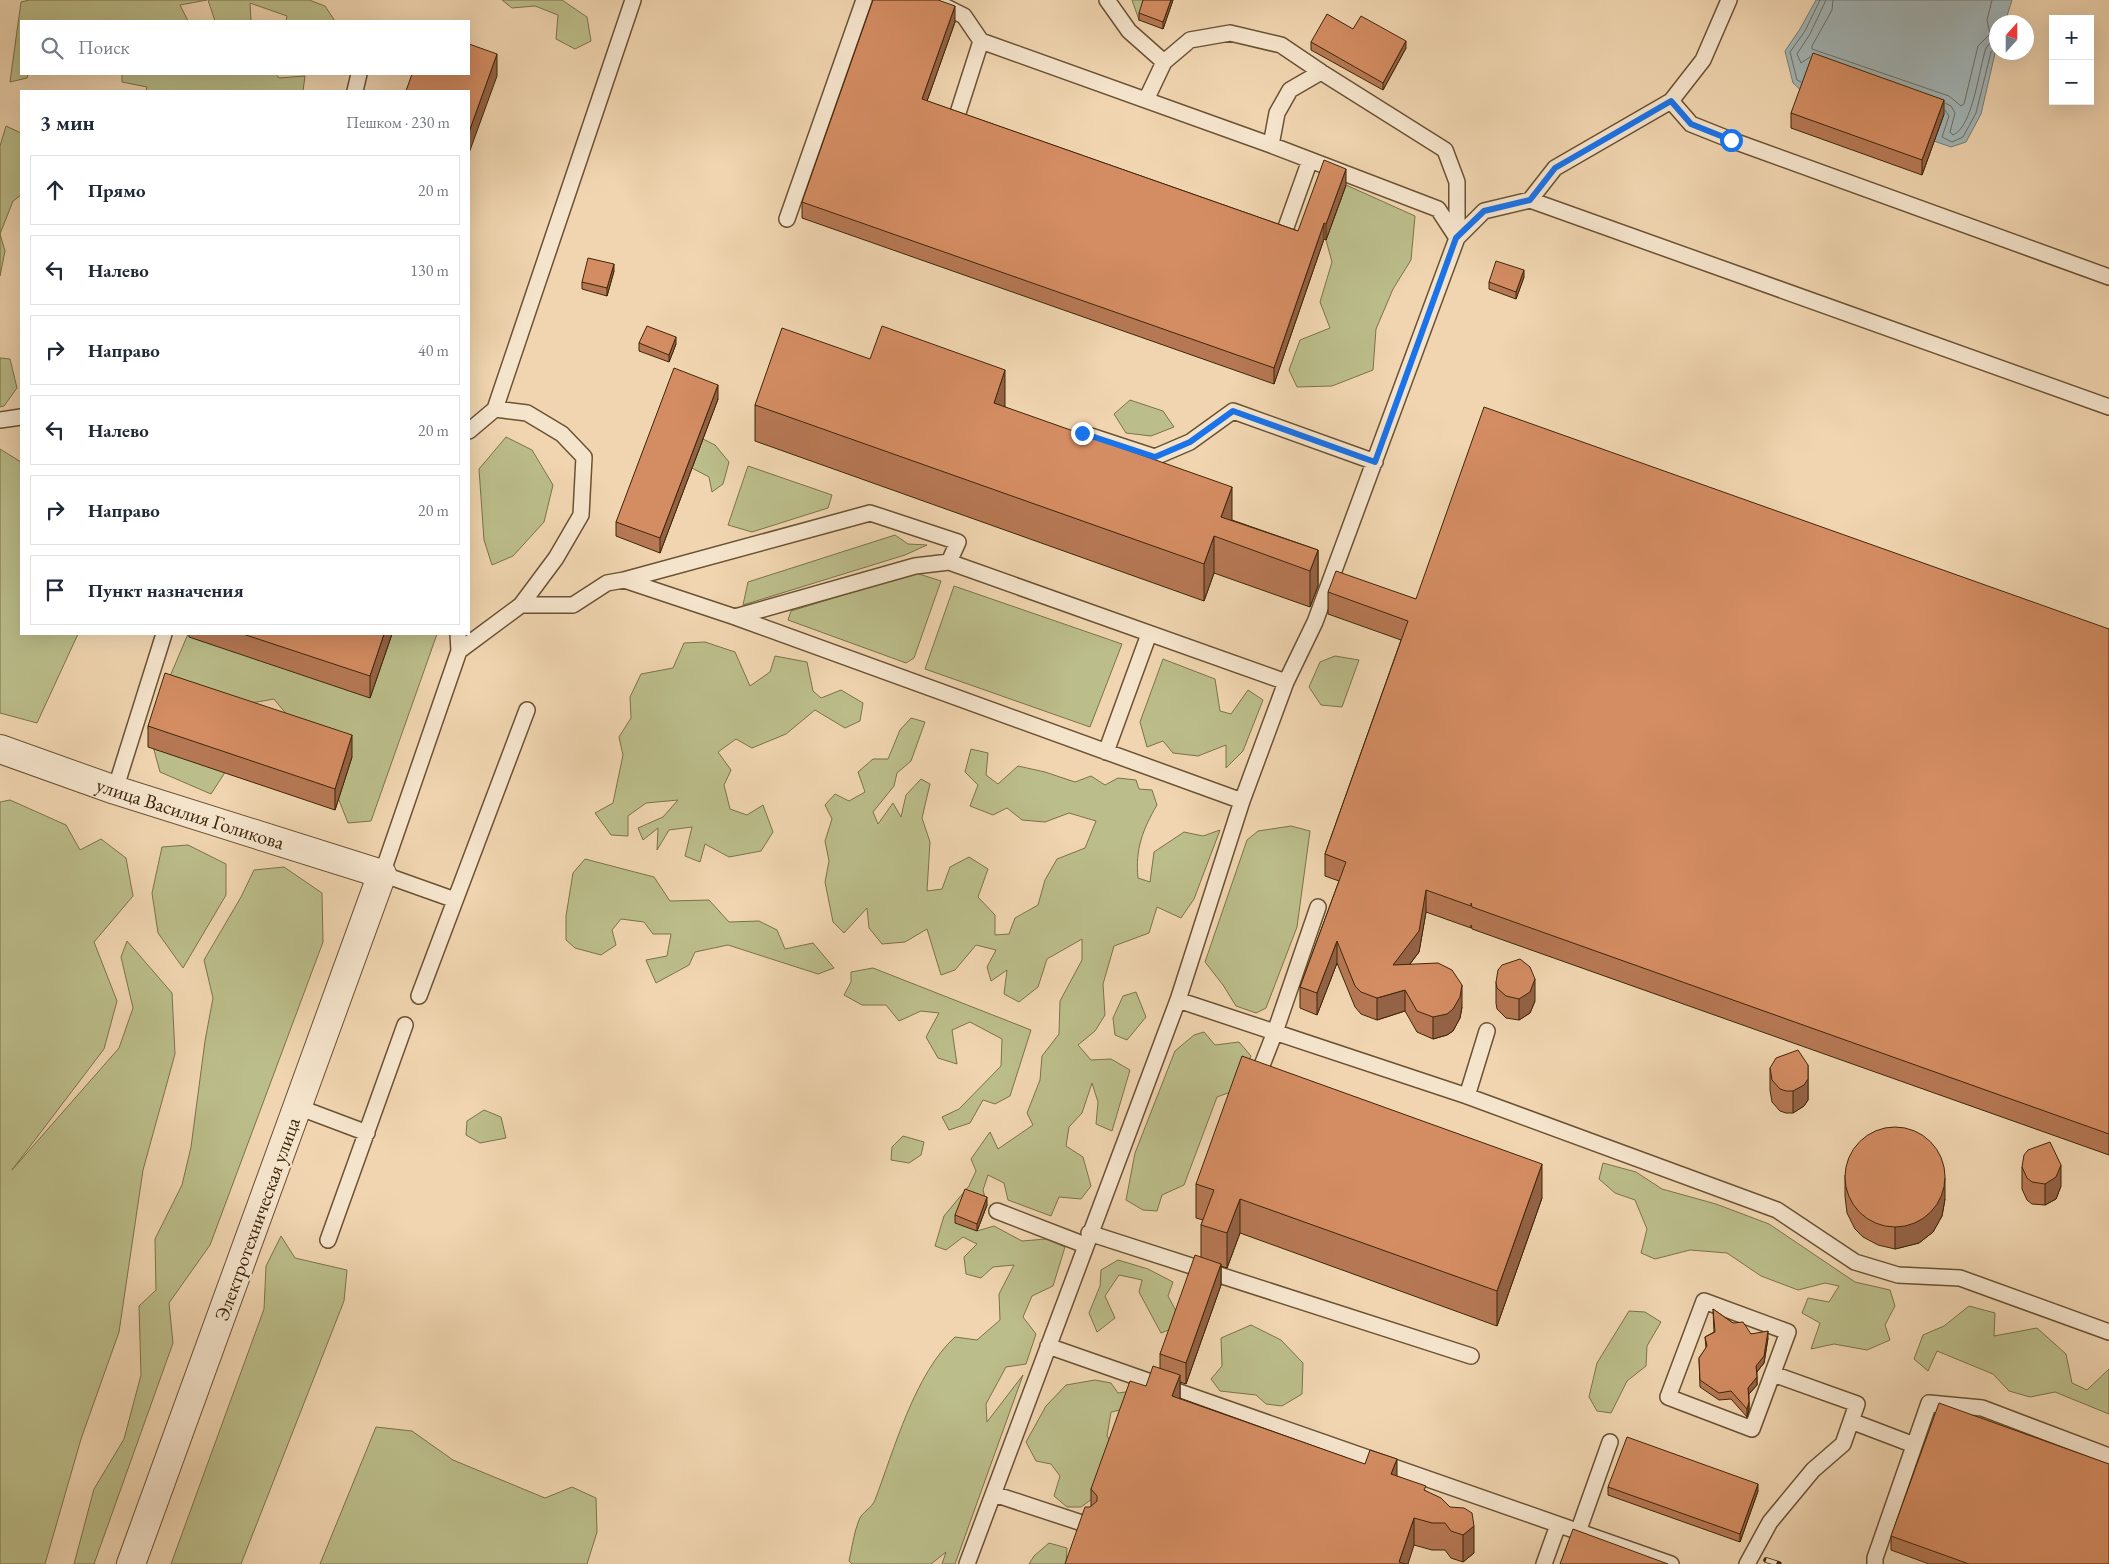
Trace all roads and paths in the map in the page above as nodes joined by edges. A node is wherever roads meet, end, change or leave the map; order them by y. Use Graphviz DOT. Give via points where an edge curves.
graph roads {
  1 [pos="633,0"];
  2 [pos="864,0"];
  3 [pos="932,0"];
  4 [pos="1107,0"];
  5 [pos="1729,0"];
  6 [pos="981,41"];
  7 [pos="1164,62"];
  8 [pos="1321,72"];
  9 [pos="359,75"];
  10 [pos="355,90"];
  11 [pos="1146,100"];
  12 [pos="1671,101"];
  13 [pos="957,116"];
  14 [pos="1271,146"];
  15 [pos="1310,160"];
  16 [pos="1530,200"];
  17 [pos="786,219"];
  18 [pos="1286,230"];
  19 [pos="1456,238"];
  20 [pos="2109,277"];
  21 [pos="2109,407"];
  22 [pos="495,408"];
  23 [pos="20,417"];
  24 [pos="0,420"];
  25 [pos="470,430"];
  26 [pos="1082,433"];
  27 [pos="1375,462"];
  28 [pos="949,562"];
  29 [pos="624,580"];
  30 [pos="520,605"];
  31 [pos="735,617"];
  32 [pos="1149,634"];
  33 [pos="164,635"];
  34 [pos="458,635"];
  35 [pos="459,651"];
  36 [pos="1286,682"];
  37 [pos="527,710"];
  38 [pos="0,749"];
  39 [pos="1106,752"];
  40 [pos="115,790"];
  41 [pos="1242,801"];
  42 [pos="382,874"];
  43 [pos="455,900"];
  44 [pos="1318,906"];
  45 [pos="419,996"];
  46 [pos="1178,1000"];
  47 [pos="405,1025"];
  48 [pos="1488,1031"];
  49 [pos="1275,1032"];
  50 [pos="1257,1078"];
  51 [pos="1467,1096"];
  52 [pos="298,1107"];
  53 [pos="366,1133"];
  54 [pos="997,1211"];
  55 [pos="1087,1239"];
  56 [pos="328,1240"];
  57 [pos="2109,1332"];
  58 [pos="1048,1346"];
  59 [pos="1471,1356"];
  60 [pos="1773,1374"];
  61 [pos="1851,1421"];
  62 [pos="1610,1442"];
  63 [pos="1914,1445"];
  64 [pos="2109,1456"];
  65 [pos="994,1494"];
  66 [pos="1088,1525"];
  67 [pos="1558,1525"];
  68 [pos="1578,1532"];
  69 [pos="131,1564"];
  70 [pos="967,1564"];
  71 [pos="1544,1564"];
  72 [pos="1671,1564"];
  73 [pos="1747,1564"];
  74 [pos="1875,1564"];
  1 -- 22 [label="lane"];
  2 -- 17 [label="lane"];
  3 -- 6 [label="lane" via="964,16"];
  4 -- 7 [label="lane" via="1129,31"];
  5 -- 12 [label="lane" via="1703,60"];
  6 -- 11 [label="lane"];
  6 -- 13 [label="lane"];
  7 -- 8 [label="lane" via="1190,40 1230,32 1281,45"];
  7 -- 11 [label="lane"];
  8 -- 14 [label="lane" via="1290,90 1277,114"];
  8 -- 19 [label="lane" via="1445,150 1457,182"];
  9 -- 10 [label="lane"];
  11 -- 14 [label="lane"];
  12 -- 16 [label="lane" via="1555,168"];
  12 -- 20 [label="lane" via="1691,124"];
  14 -- 15 [label="lane"];
  15 -- 18 [label="lane"];
  15 -- 19 [label="lane" via="1438,209"];
  16 -- 19 [label="lane" via="1484,211"];
  16 -- 21 [label="lane"];
  19 -- 27 [label="lane"];
  22 -- 25 [label="lane"];
  22 -- 30 [label="lane" via="527,413 562,434 584,457 581,515 556,558"];
  23 -- 24 [label="lane"];
  26 -- 27 [label="lane" via="1155,457 1190,442 1233,411"];
  27 -- 36 [label="lane" via="1315,622"];
  28 -- 29 [label="lane" via="958,542 870,513"];
  28 -- 31 [label="lane" via="915,566"];
  28 -- 32 [label="lane"];
  29 -- 30 [label="lane" via="607,583 573,605"];
  29 -- 31 [label="lane"];
  30 -- 35 [label="lane"];
  31 -- 39 [label="lane"];
  32 -- 36 [label="lane"];
  32 -- 39 [label="lane"];
  33 -- 40 [label="lane"];
  34 -- 35 [label="lane"];
  35 -- 42 [label="lane"];
  36 -- 41 [label="lane"];
  37 -- 43 [label="lane"];
  38 -- 40 [label="street, улица Василия Голикова"];
  39 -- 41 [label="lane"];
  40 -- 42 [label="street, улица Василия Голикова"];
  41 -- 46 [label="lane"];
  42 -- 43 [label="lane"];
  42 -- 52 [label="street, Электротехническая улица"];
  43 -- 45 [label="lane"];
  44 -- 49 [label="lane"];
  46 -- 49 [label="lane"];
  46 -- 55 [label="lane"];
  47 -- 53 [label="lane"];
  48 -- 51 [label="lane"];
  49 -- 50 [label="lane"];
  49 -- 51 [label="lane"];
  51 -- 57 [label="lane" via="1777,1210 1856,1262 1898,1275 1960,1278"];
  52 -- 53 [label="lane"];
  52 -- 69 [label="street, Электротехническая улица"];
  53 -- 56 [label="lane"];
  54 -- 55 [label="lane"];
  55 -- 58 [label="lane"];
  55 -- 59 [label="lane"];
  58 -- 65 [label="lane"];
  58 -- 67 [label="lane"];
  60 -- 60 [label="lane" via="1752,1429 1668,1397 1704,1301 1788,1332"];
  60 -- 61 [label="lane" via="1857,1404"];
  61 -- 63 [label="lane"];
  61 -- 73 [label="lane" via="1843,1444 1813,1470 1770,1522"];
  62 -- 68 [label="lane"];
  63 -- 64 [label="lane" via="1929,1403 1982,1408"];
  63 -- 74 [label="lane"];
  65 -- 66 [label="lane"];
  65 -- 70 [label="lane"];
  67 -- 68 [label="lane"];
  67 -- 71 [label="lane"];
  68 -- 72 [label="lane"];
}
